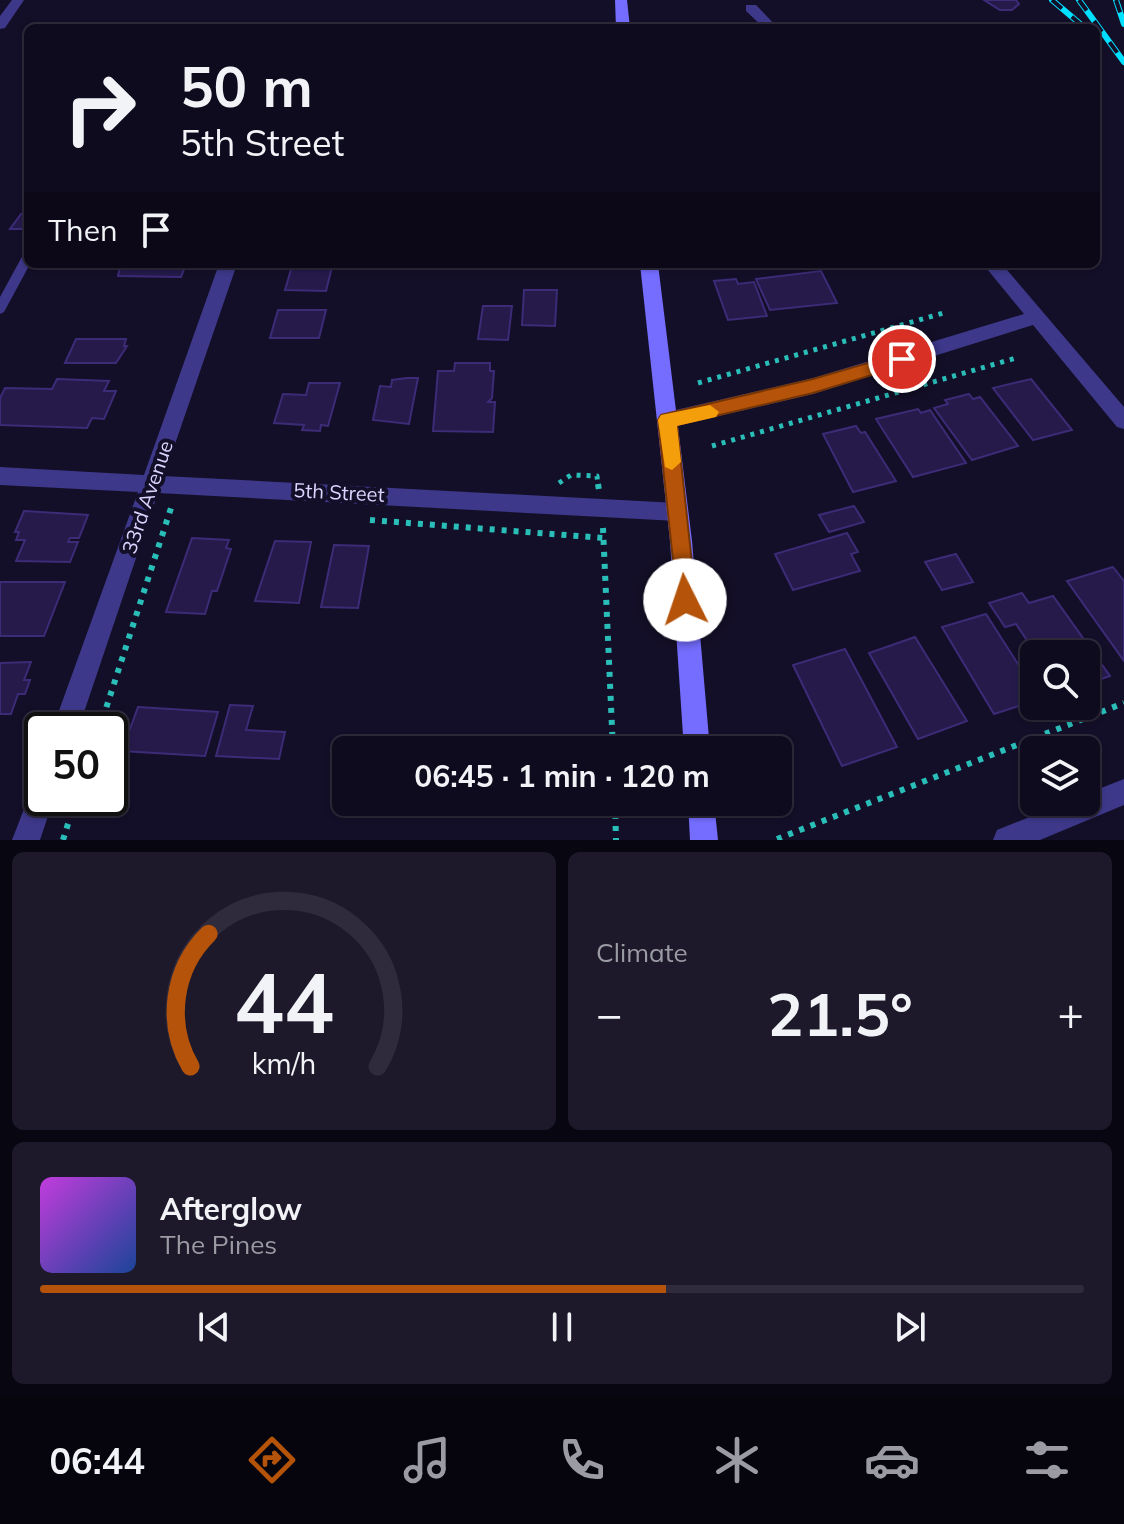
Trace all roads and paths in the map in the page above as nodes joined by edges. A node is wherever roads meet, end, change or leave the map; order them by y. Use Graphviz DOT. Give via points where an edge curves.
graph roads {
  1 [pos="18,0"];
  2 [pos="751,8"];
  3 [pos="767,24"];
  4 [pos="0,25"];
  5 [pos="24,264"];
  6 [pos="227,268"];
  7 [pos="649,268"];
  8 [pos="995,268"];
  9 [pos="0,309"];
  10 [pos="947,312"];
  11 [pos="1037,317"];
  12 [pos="1016,358"];
  13 [pos="698,383"];
  14 [pos="667,420"];
  15 [pos="1124,421"];
  16 [pos="712,446"];
  17 [pos="0,476"];
  18 [pos="597,476"];
  19 [pos="153,481"];
  20 [pos="172,505"];
  21 [pos="601,508"];
  22 [pos="677,512"];
  23 [pos="1124,703"];
  24 [pos="71,712"];
  25 [pos="105,712"];
  26 [pos="612,736"];
  27 [pos="696,736"];
  28 [pos="1124,792"];
  29 [pos="35,816"];
  30 [pos="70,816"];
  31 [pos="615,816"];
  32 [pos="702,816"];
  33 [pos="777,839"];
  34 [pos="26,840"];
  35 [pos="63,840"];
  36 [pos="616,840"];
  37 [pos="704,840"];
  38 [pos="1007,840"];
  1 -- 4 [label="street"];
  2 -- 3 [label="street"];
  5 -- 9 [label="lane"];
  6 -- 19 [label="street, 33rd Avenue"];
  7 -- 14 [label="main road"];
  8 -- 11 [label="street"];
  10 -- 13 [label="path"];
  11 -- 14 [label="street" via="813,386"];
  11 -- 15 [label="street"];
  12 -- 16 [label="path"];
  14 -- 22 [label="main road"];
  17 -- 19 [label="street, 5th Street"];
  18 -- 21 [label="path"];
  19 -- 21 [label="street, 5th Street"];
  19 -- 24 [label="street, 33rd Avenue"];
  20 -- 25 [label="path"];
  21 -- 22 [label="street, 5th Street"];
  21 -- 26 [label="path"];
  22 -- 27 [label="main road"];
  23 -- 33 [label="path"];
  28 -- 38 [label="street"];
  29 -- 34 [label="street"];
  30 -- 35 [label="path"];
  31 -- 36 [label="path"];
  32 -- 37 [label="main road"];
}
